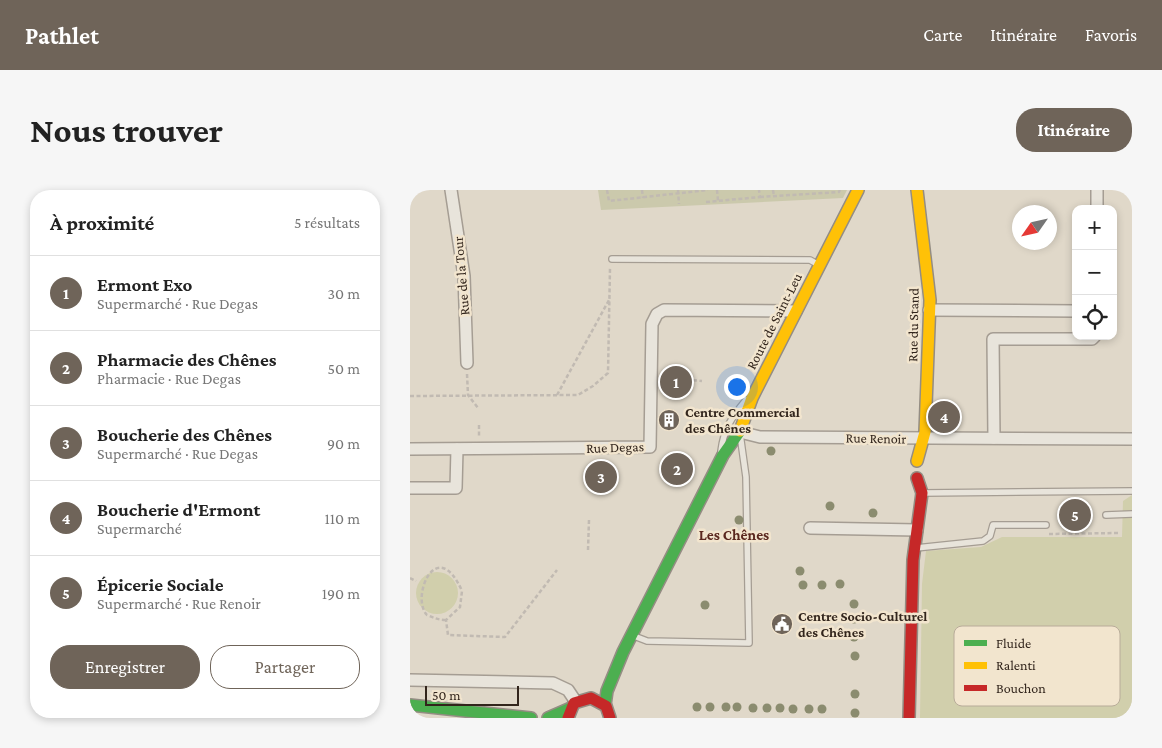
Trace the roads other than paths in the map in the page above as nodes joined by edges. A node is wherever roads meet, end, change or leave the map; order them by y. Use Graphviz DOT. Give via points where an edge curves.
graph roads {
  1 [pos="451,190"];
  2 [pos="858,190"];
  3 [pos="917,190"];
  4 [pos="1097,190"];
  5 [pos="1097,205"];
  6 [pos="612,259"];
  7 [pos="819,265"];
  8 [pos="929,310"];
  9 [pos="796,311"];
  10 [pos="1072,311"];
  11 [pos="1072,338"];
  12 [pos="467,363"];
  13 [pos="760,382"];
  14 [pos="740,432"];
  15 [pos="994,438"];
  16 [pos="924,439"];
  17 [pos="1132,439"];
  18 [pos="410,449"];
  19 [pos="456,449"];
  20 [pos="917,460"];
  21 [pos="719,463"];
  22 [pos="917,478"];
  23 [pos="410,488"];
  24 [pos="1130,491"];
  25 [pos="922,493"];
  26 [pos="1132,514"];
  27 [pos="1106,515"];
  28 [pos="1046,525"];
  29 [pos="810,528"];
  30 [pos="917,530"];
  31 [pos="915,548"];
  32 [pos="632,635"];
  33 [pos="623,652"];
  34 [pos="410,680"];
  35 [pos="589,697"];
  36 [pos="410,705"];
  37 [pos="605,705"];
  38 [pos="572,709"];
  39 [pos="531,718"];
  40 [pos="548,718"];
  41 [pos="610,718"];
  42 [pos="909,718"];
  1 -- 12 [label="street, Rue de la Tour" via="464,276"];
  2 -- 7 [label="street, Route de Saint-Leu"];
  3 -- 8 [label="street, Rue du Stand" via="927,260"];
  4 -- 5 [label="street"];
  6 -- 7 [label="lane" via="810,260"];
  7 -- 9 [label="street, Route de Saint-Leu"];
  8 -- 10 [label="street"];
  8 -- 16 [label="street, Rue du Stand"];
  9 -- 13 [label="street, Route de Saint-Leu"];
  9 -- 19 [label="street, Rue Degas" via="664,310 657,314 652,324 650,447"];
  11 -- 15 [label="street" via="993,339"];
  13 -- 14 [label="street, Route de Saint-Leu"];
  13 -- 21 [label="lane" via="729,421"];
  14 -- 16 [label="street, Rue Renoir" via="760,437"];
  14 -- 21 [label="street, Route de Saint-Leu"];
  14 -- 32 [label="lane" via="746,477 749,643 647,641"];
  15 -- 16 [label="street, Rue Renoir"];
  15 -- 17 [label="street, Rue Renoir"];
  16 -- 20 [label="street, Rue du Stand"];
  18 -- 19 [label="street, Rue Degas"];
  19 -- 23 [label="street" via="456,488"];
  21 -- 32 [label="street, Route de Saint-Leu"];
  22 -- 25 [label="street"];
  24 -- 25 [label="lane"];
  25 -- 30 [label="street"];
  26 -- 27 [label="lane"];
  28 -- 31 [label="lane" via="993,525 990,536 983,541"];
  29 -- 30 [label="street"];
  30 -- 31 [label="street"];
  31 -- 42 [label="street"];
  32 -- 33 [label="street, Route de Saint-Leu"];
  33 -- 35 [label="street, Route de Saint-Leu" via="605,681"];
  33 -- 37 [label="street, Route de Saint-Leu"];
  34 -- 38 [label="street" via="553,683 568,690"];
  35 -- 37 [label="street"];
  35 -- 38 [label="street"];
  36 -- 39 [label="street"];
  37 -- 41 [label="street"];
  38 -- 40 [label="street"];
}
